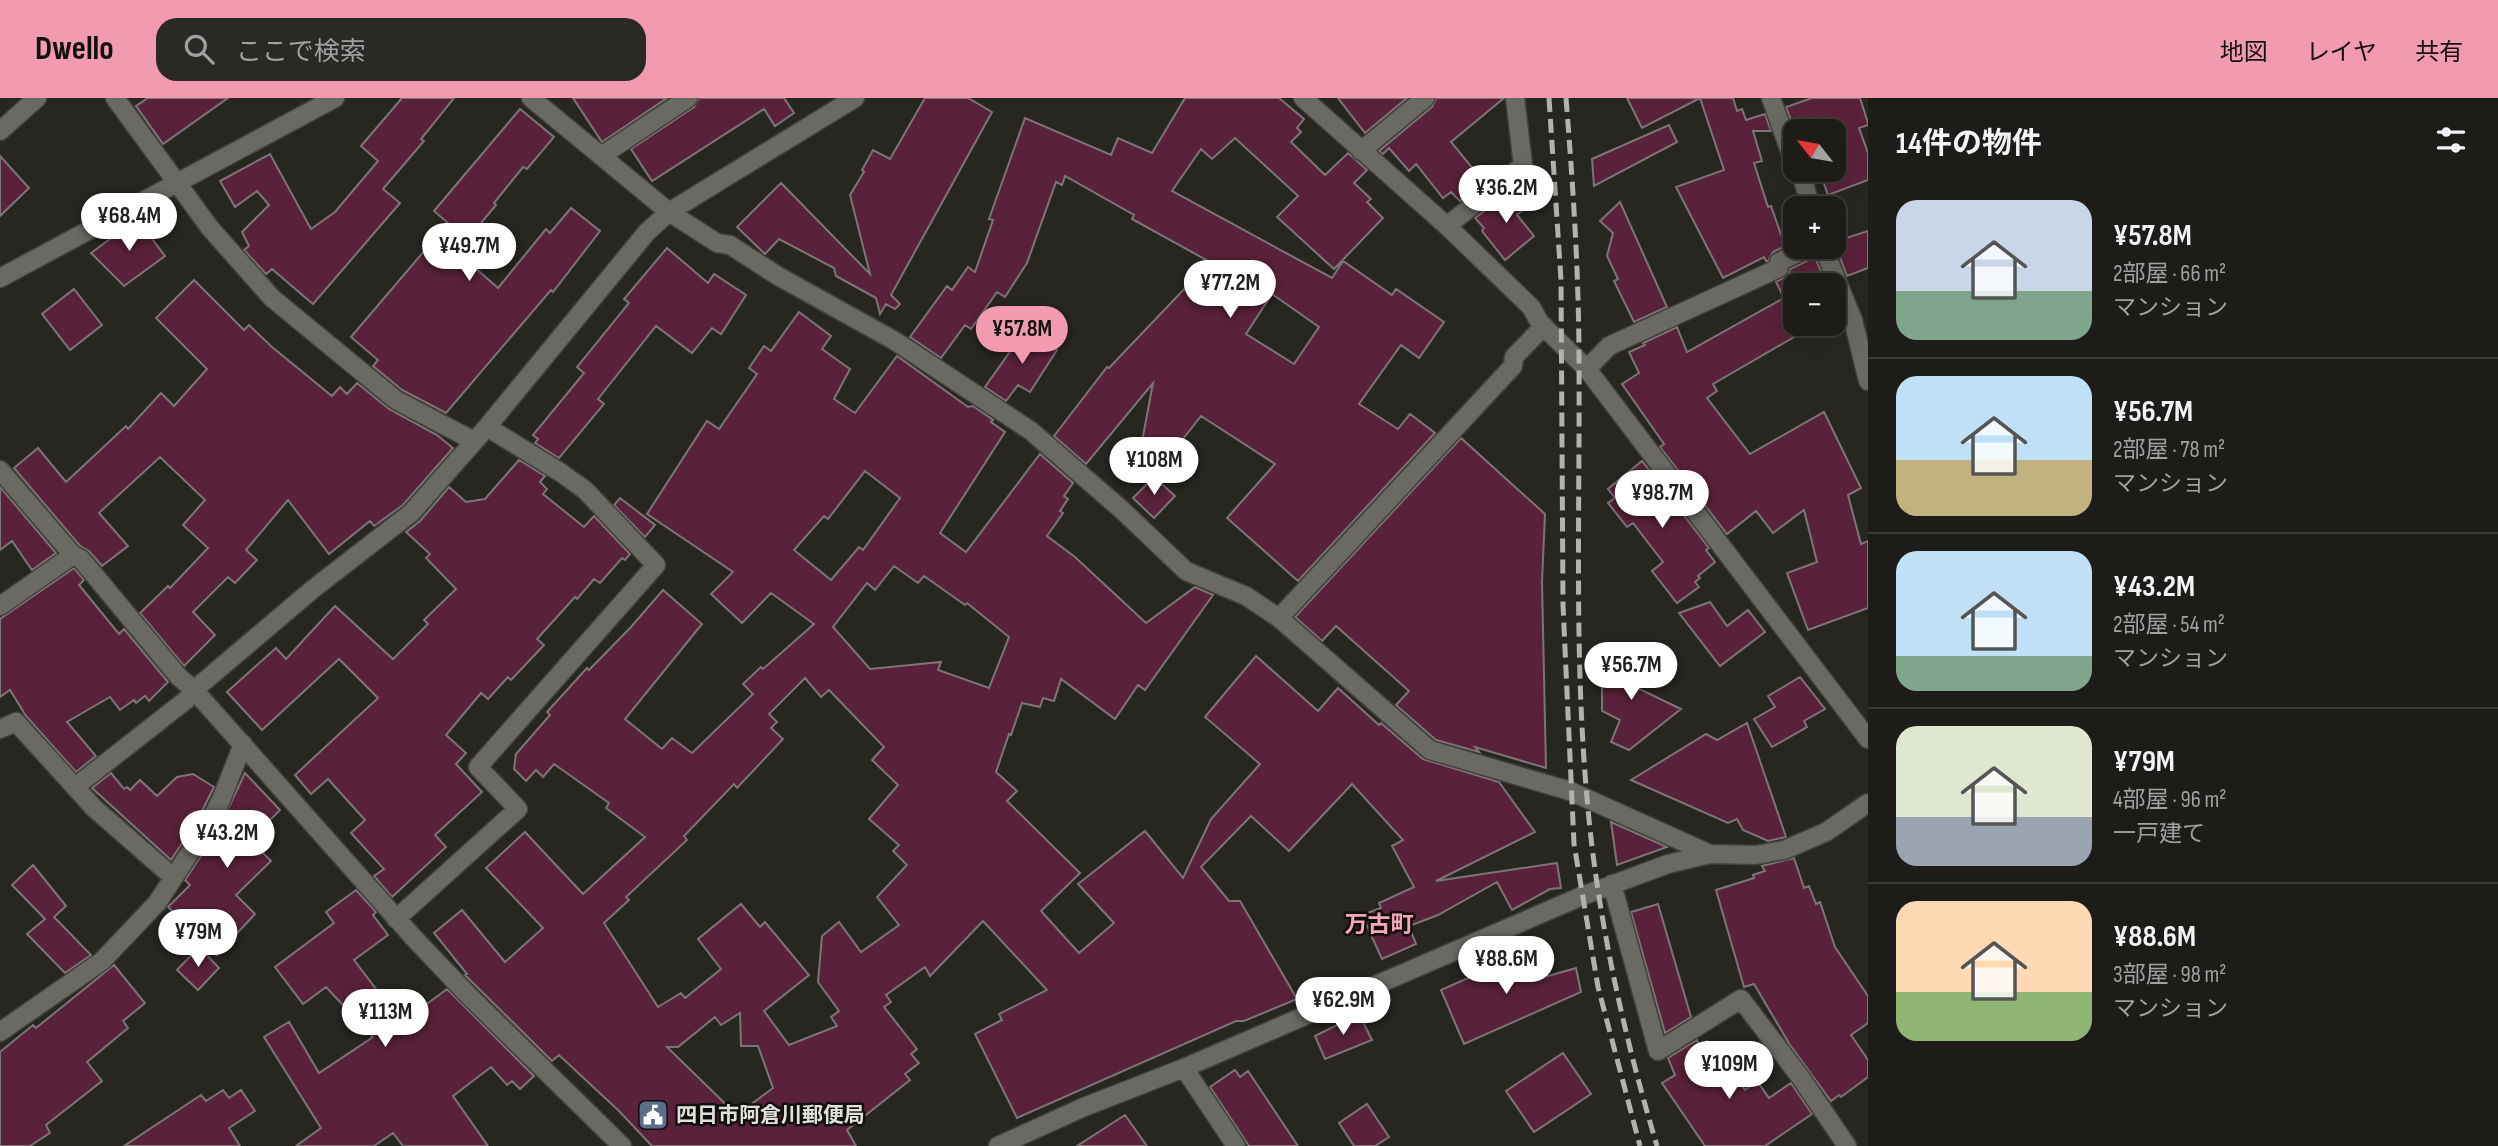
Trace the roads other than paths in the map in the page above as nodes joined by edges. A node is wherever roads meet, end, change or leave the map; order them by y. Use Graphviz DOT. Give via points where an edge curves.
graph roads {
  1 [pos="37,98"];
  2 [pos="115,98"];
  3 [pos="335,98"];
  4 [pos="531,98"];
  5 [pos="688,98"];
  6 [pos="855,98"];
  7 [pos="1303,98"];
  8 [pos="1425,98"];
  9 [pos="1515,98"];
  10 [pos="1771,98"];
  11 [pos="305,105"];
  12 [pos="0,131"];
  13 [pos="1783,132"];
  14 [pos="1361,150"];
  15 [pos="601,156"];
  16 [pos="176,182"];
  17 [pos="669,212"];
  18 [pos="1447,226"];
  19 [pos="1785,259"];
  20 [pos="1829,259"];
  21 [pos="0,278"];
  22 [pos="1860,317"];
  23 [pos="1544,326"];
  24 [pos="1587,369"];
  25 [pos="1868,381"];
  26 [pos="487,427"];
  27 [pos="474,441"];
  28 [pos="0,470"];
  29 [pos="73,555"];
  30 [pos="0,606"];
  31 [pos="1279,618"];
  32 [pos="194,690"];
  33 [pos="0,729"];
  34 [pos="1868,739"];
  35 [pos="243,744"];
  36 [pos="75,787"];
  37 [pos="1868,803"];
  38 [pos="1710,854"];
  39 [pos="173,877"];
  40 [pos="1612,884"];
  41 [pos="396,919"];
  42 [pos="0,1032"];
  43 [pos="1184,1068"];
  44 [pos="622,1146"];
  45 [pos="998,1146"];
  46 [pos="1236,1146"];
  47 [pos="1847,1146"];
  1 -- 12 [label="street"];
  2 -- 16 [label="street"];
  3 -- 11 [label="street"];
  4 -- 15 [label="street"];
  5 -- 15 [label="street"];
  6 -- 17 [label="street"];
  7 -- 14 [label="street"];
  8 -- 14 [label="street"];
  9 -- 18 [label="street" via="1523,164"];
  10 -- 13 [label="street"];
  11 -- 16 [label="street"];
  14 -- 18 [label="street"];
  15 -- 17 [label="street"];
  16 -- 21 [label="street"];
  16 -- 27 [label="street" via="272,298 396,400"];
  17 -- 26 [label="street" via="647,232"];
  17 -- 31 [label="street" via="895,341 967,388 1031,431 1186,572 1246,596"];
  18 -- 23 [label="street" via="1531,307"];
  19 -- 24 [label="street" via="1779,268 1609,346"];
  20 -- 22 [label="street"];
  22 -- 25 [label="street"];
  23 -- 24 [label="street"];
  23 -- 31 [label="street" via="1514,357 1513,366"];
  24 -- 34 [label="street"];
  26 -- 27 [label="street"];
  26 -- 41 [label="street" via="585,490 656,565 478,767 518,809"];
  27 -- 32 [label="street" via="411,513"];
  28 -- 29 [label="street"];
  29 -- 30 [label="street"];
  29 -- 32 [label="street"];
  31 -- 38 [label="street" via="1430,750 1570,791"];
  32 -- 35 [label="street"];
  32 -- 36 [label="street"];
  33 -- 36 [label="street" via="16,722"];
  35 -- 39 [label="street" via="217,809"];
  35 -- 41 [label="street"];
  36 -- 39 [label="street"];
  37 -- 38 [label="street" via="1826,832 1784,850"];
  38 -- 40 [label="street"];
  39 -- 42 [label="street" via="157,902 102,961"];
  40 -- 43 [label="street"];
  40 -- 47 [label="street" via="1658,1051 1741,999"];
  41 -- 44 [label="street"];
  43 -- 45 [label="street"];
  43 -- 46 [label="street"];
}
